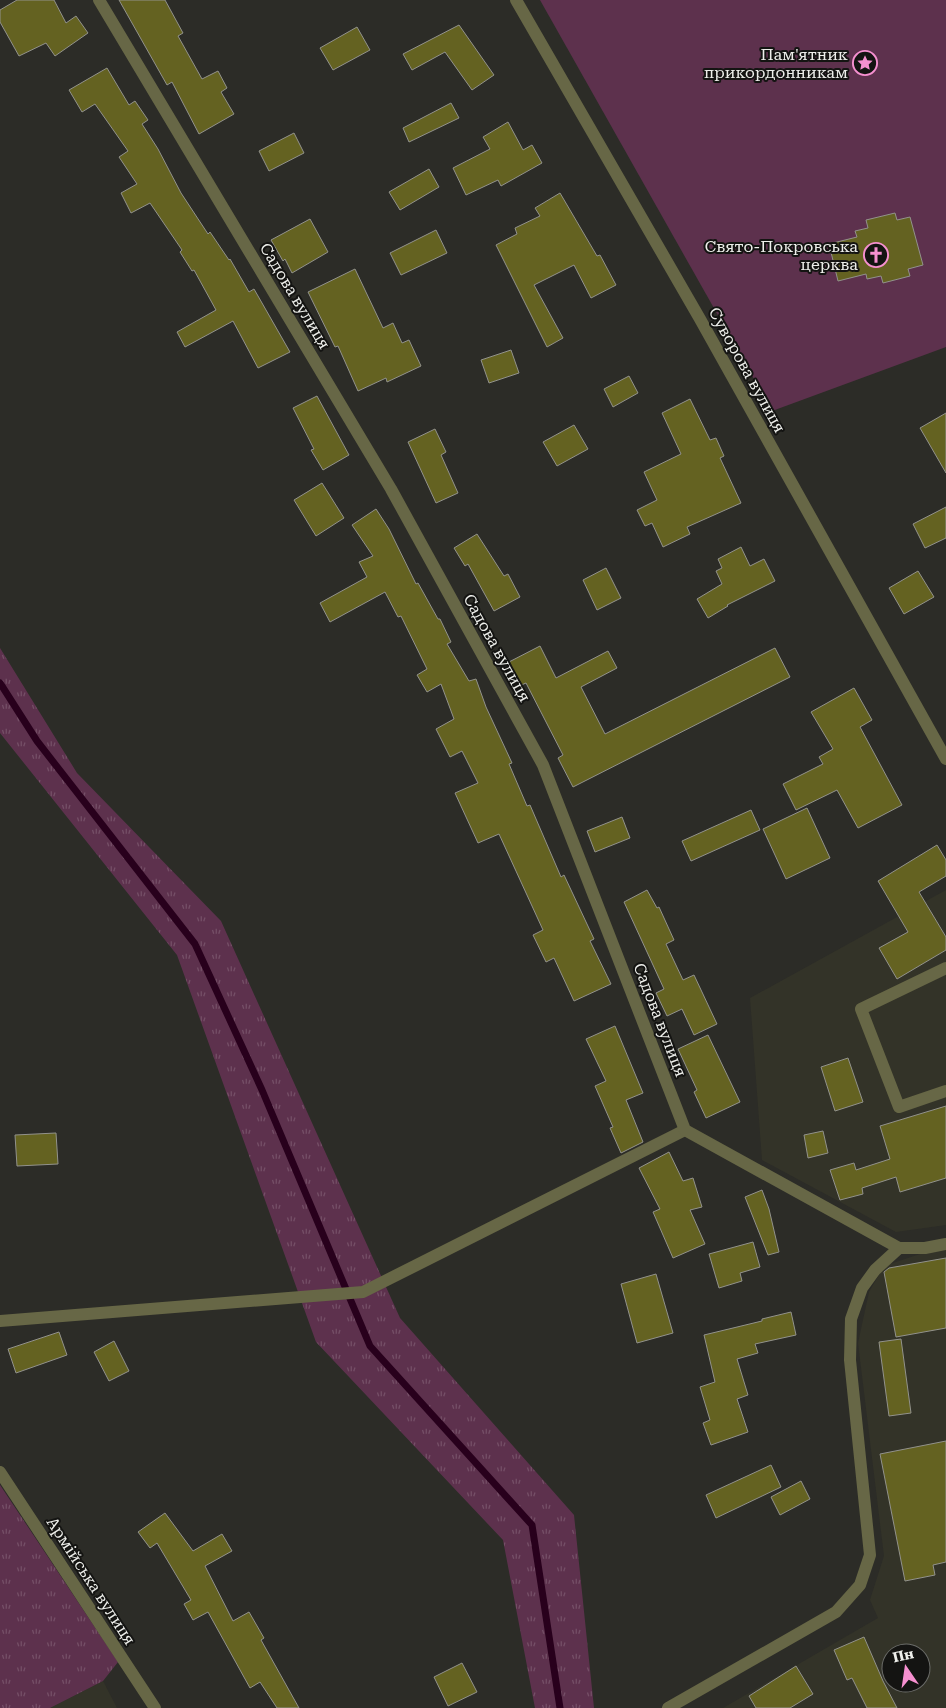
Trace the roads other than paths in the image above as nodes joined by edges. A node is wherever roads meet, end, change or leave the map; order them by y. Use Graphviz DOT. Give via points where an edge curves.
graph roads {
  1 [pos="98,0"];
  2 [pos="516,0"];
  3 [pos="946,759"];
  4 [pos="946,968"];
  5 [pos="946,1091"];
  6 [pos="686,1130"];
  7 [pos="946,1244"];
  8 [pos="899,1248"];
  9 [pos="0,1321"];
  10 [pos="0,1472"];
  11 [pos="155,1708"];
  12 [pos="668,1708"];
  1 -- 6 [label="street, Садова вулиця" via="391,489 543,765"];
  2 -- 3 [label="street, Суворова вулиця" via="700,319"];
  4 -- 5 [label="street" via="861,1009 899,1107"];
  6 -- 8 [label="street"];
  6 -- 9 [label="street" via="363,1292"];
  7 -- 8 [label="street"];
  8 -- 12 [label="street" via="874,1270 862,1288 851,1319 850,1360 870,1555 860,1585 836,1612"];
  10 -- 11 [label="street, Армійська вулиця"];
}
